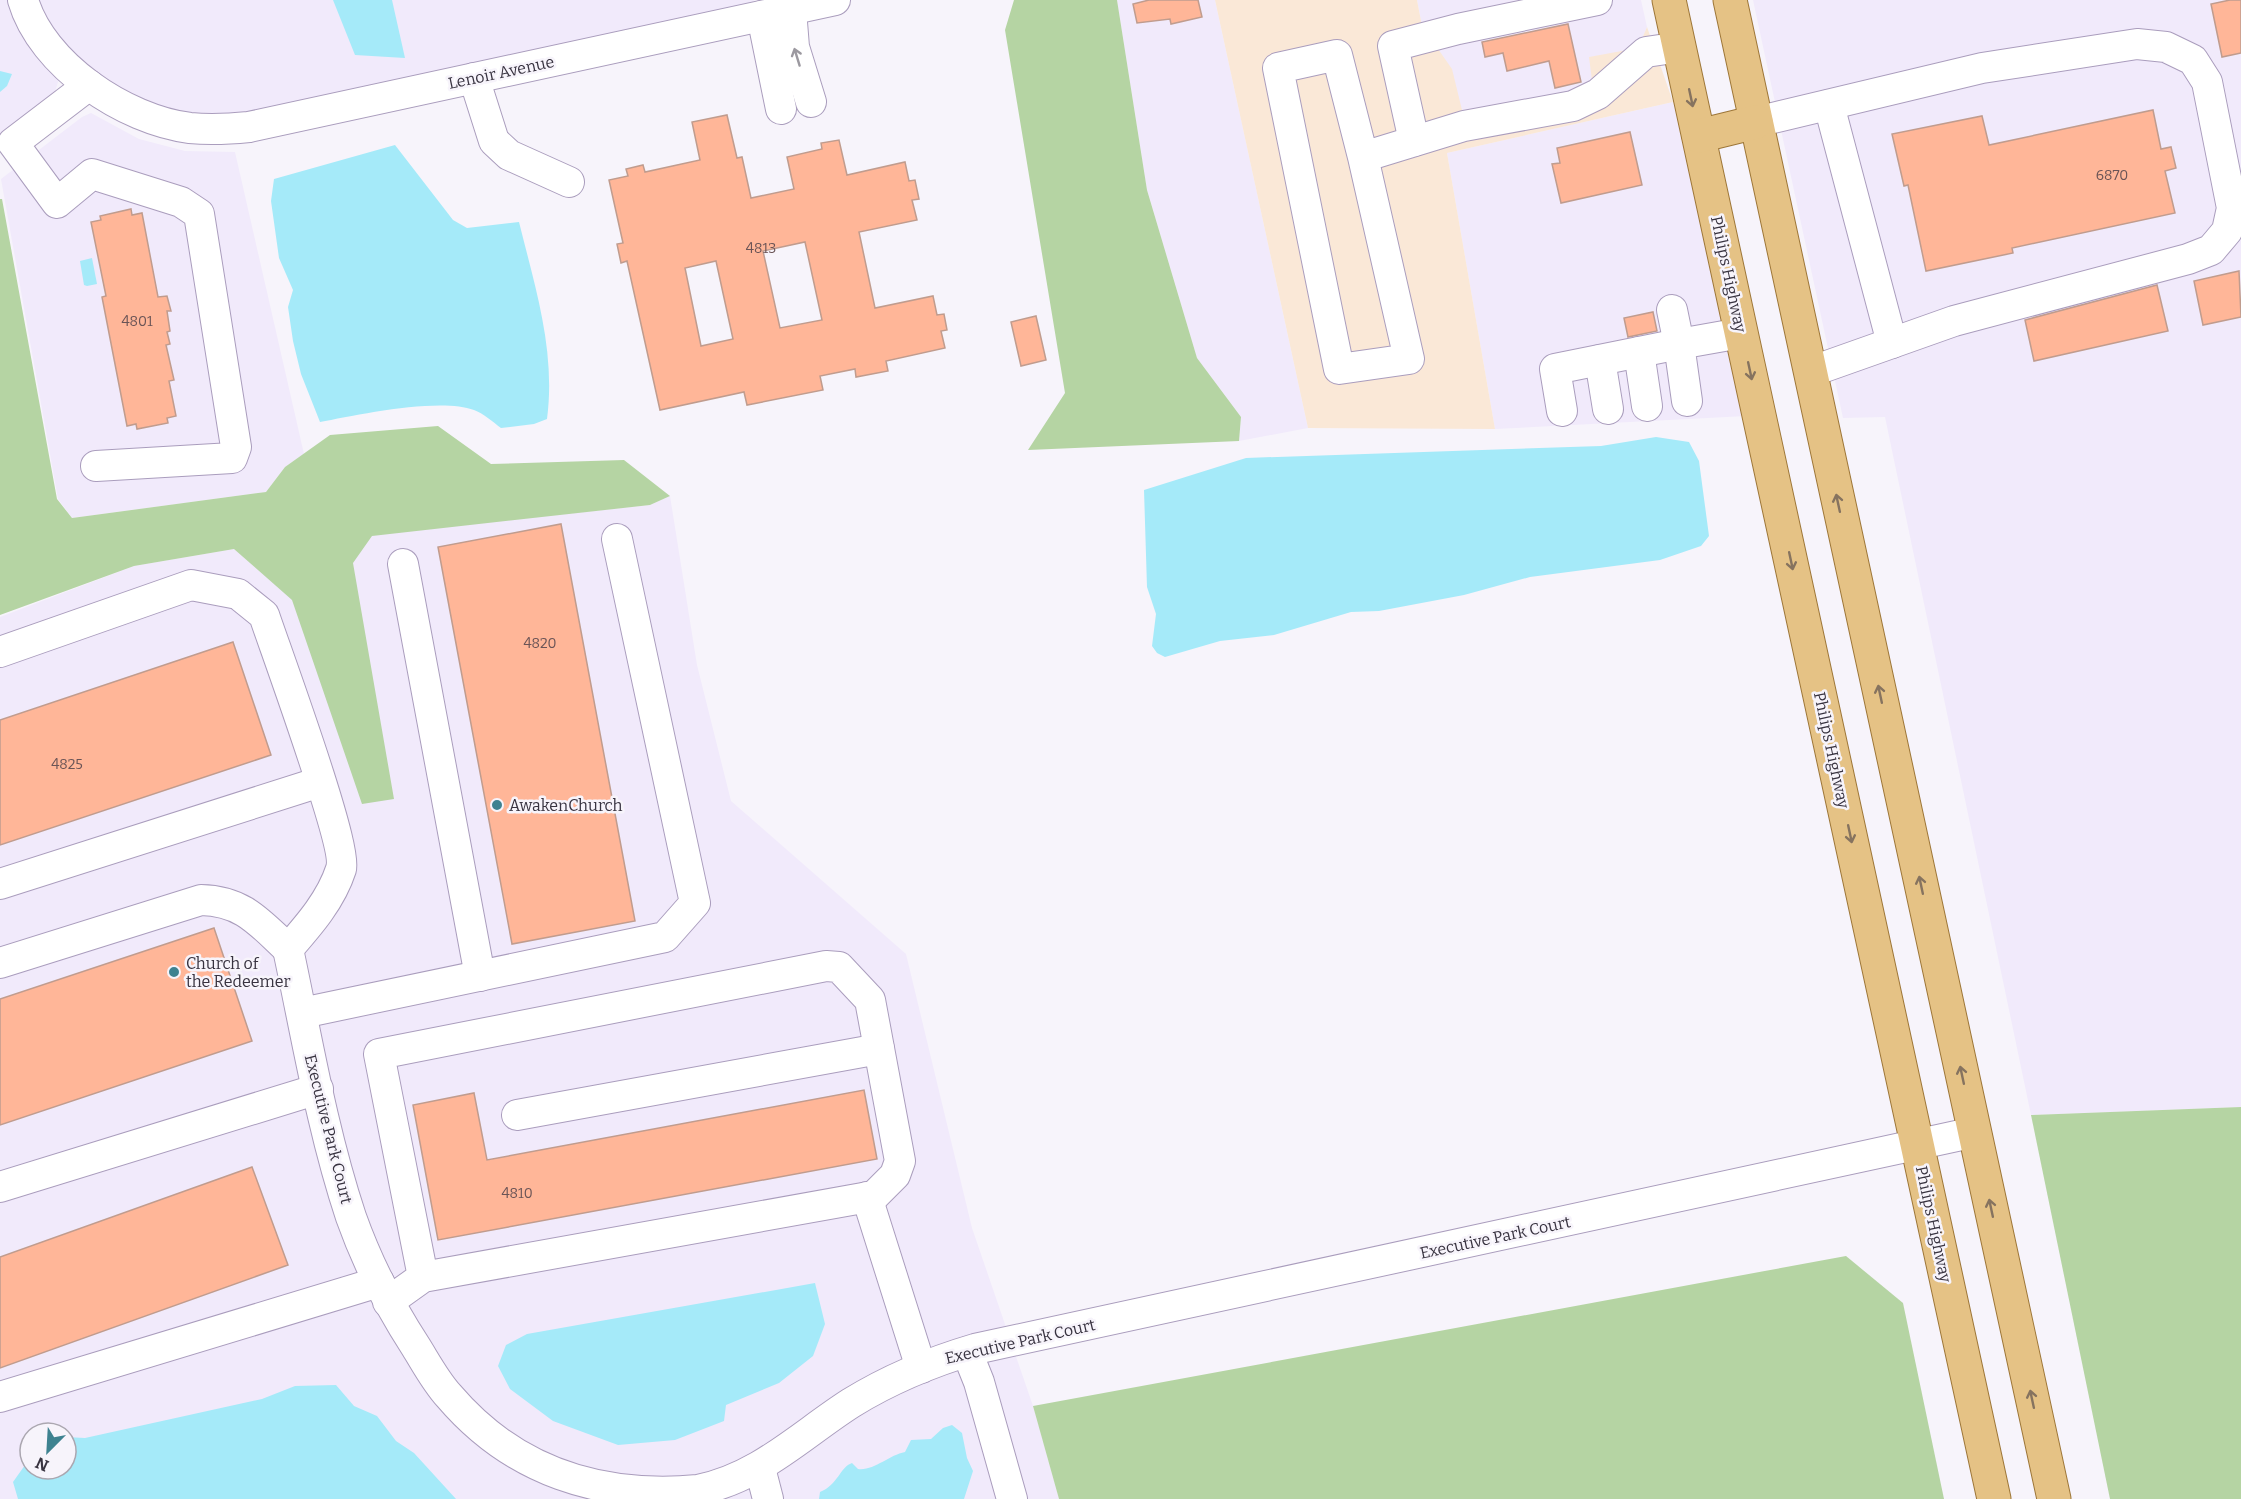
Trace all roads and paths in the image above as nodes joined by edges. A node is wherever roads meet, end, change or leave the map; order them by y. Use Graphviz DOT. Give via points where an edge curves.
graph roads {
  1 [pos="23,0"];
  2 [pos="836,0"];
  3 [pos="1597,0"];
  4 [pos="1669,0"];
  5 [pos="1730,0"];
  6 [pos="778,9"];
  7 [pos="1680,47"];
  8 [pos="474,78"];
  9 [pos="89,85"];
  10 [pos="811,102"];
  11 [pos="1829,105"];
  12 [pos="781,109"];
  13 [pos="1756,122"];
  14 [pos="1699,136"];
  15 [pos="1414,141"];
  16 [pos="7,148"];
  17 [pos="1363,157"];
  18 [pos="569,182"];
  19 [pos="1672,310"];
  20 [pos="1741,333"];
  21 [pos="1892,343"];
  22 [pos="1678,344"];
  23 [pos="1639,352"];
  24 [pos="1600,360"];
  25 [pos="1810,372"];
  26 [pos="1687,401"];
  27 [pos="1647,406"];
  28 [pos="1608,409"];
  29 [pos="1562,411"];
  30 [pos="96,466"];
  31 [pos="617,539"];
  32 [pos="403,564"];
  33 [pos="0,652"];
  34 [pos="320,782"];
  35 [pos="0,884"];
  36 [pos="288,949"];
  37 [pos="0,963"];
  38 [pos="480,976"];
  39 [pos="302,1013"];
  40 [pos="879,1049"];
  41 [pos="318,1089"];
  42 [pos="517,1115"];
  43 [pos="1975,1132"];
  44 [pos="1917,1146"];
  45 [pos="0,1187"];
  46 [pos="867,1197"];
  47 [pos="423,1277"];
  48 [pos="384,1292"];
  49 [pos="967,1352"];
  50 [pos="921,1368"];
  51 [pos="0,1397"];
  52 [pos="760,1468"];
  53 [pos="556,1489"];
  54 [pos="768,1499"];
  55 [pos="1012,1499"];
  56 [pos="1994,1499"];
  57 [pos="2054,1499"];
  1 -- 9 [label="street, Lenoir Avenue" via="53,51"];
  2 -- 6 [label="street, Lenoir Avenue"];
  3 -- 15 [label="street" via="1393,46"];
  4 -- 7 [label="main road, Philips Highway"];
  5 -- 13 [label="main road"];
  6 -- 8 [label="street, Lenoir Avenue"];
  10 -- 6 [label="street, one-way"];
  6 -- 12 [label="street"];
  7 -- 14 [label="main road, Philips Highway, one-way"];
  7 -- 15 [label="street" via="1646,52 1598,94 1573,106 1464,126"];
  8 -- 9 [label="street, Lenoir Avenue" via="249,127 216,130 165,123 112,101"];
  8 -- 18 [label="street" via="494,141 509,155"];
  9 -- 16 [label="street"];
  11 -- 13 [label="street"];
  11 -- 21 [label="street"];
  11 -- 21 [label="street" via="1982,68 2137,44 2166,47 2193,60 2207,82 2232,208 2227,231 2211,250 1954,321"];
  13 -- 14 [label="main road"];
  13 -- 25 [label="main road"];
  14 -- 20 [label="main road, Philips Highway"];
  15 -- 17 [label="street"];
  16 -- 30 [label="street" via="57,203 92,174 181,202 199,214 236,447 232,459"];
  17 -- 17 [label="street" via="1408,359 1339,369 1278,68 1337,55"];
  19 -- 22 [label="street"];
  20 -- 22 [label="street"];
  20 -- 44 [label="main road, Philips Highway, one-way"];
  21 -- 25 [label="street"];
  22 -- 23 [label="street"];
  22 -- 26 [label="street"];
  23 -- 24 [label="street"];
  23 -- 27 [label="street"];
  24 -- 28 [label="street"];
  24 -- 29 [label="street" via="1555,369"];
  43 -- 25 [label="main road, one-way"];
  31 -- 38 [label="street" via="695,903 664,938"];
  32 -- 38 [label="street"];
  33 -- 34 [label="street" via="191,585 238,594 264,615"];
  34 -- 35 [label="street"];
  34 -- 36 [label="street" via="342,867 317,916"];
  36 -- 37 [label="street" via="249,912 220,900 201,900"];
  36 -- 39 [label="street, Executive Park Court"];
  38 -- 39 [label="street"];
  39 -- 41 [label="street, Executive Park Court"];
  40 -- 42 [label="street"];
  40 -- 46 [label="street" via="900,1161 895,1175 874,1196"];
  40 -- 47 [label="street" via="870,1000 839,967 826,966 379,1054"];
  41 -- 45 [label="street"];
  41 -- 48 [label="street, Executive Park Court" via="345,1197"];
  43 -- 44 [label="street, Executive Park Court"];
  57 -- 43 [label="main road, one-way"];
  44 -- 49 [label="street, Executive Park Court"];
  44 -- 56 [label="main road, Philips Highway"];
  46 -- 47 [label="street"];
  46 -- 50 [label="street"];
  47 -- 48 [label="street"];
  48 -- 51 [label="street"];
  48 -- 53 [label="street, Executive Park Court" via="447,1394 471,1420"];
  49 -- 50 [label="street, Executive Park Court"];
  49 -- 55 [label="street"];
  50 -- 52 [label="street, Executive Park Court" via="852,1403"];
  52 -- 53 [label="street, Executive Park Court" via="699,1490 655,1496"];
  52 -- 54 [label="street"];
}
